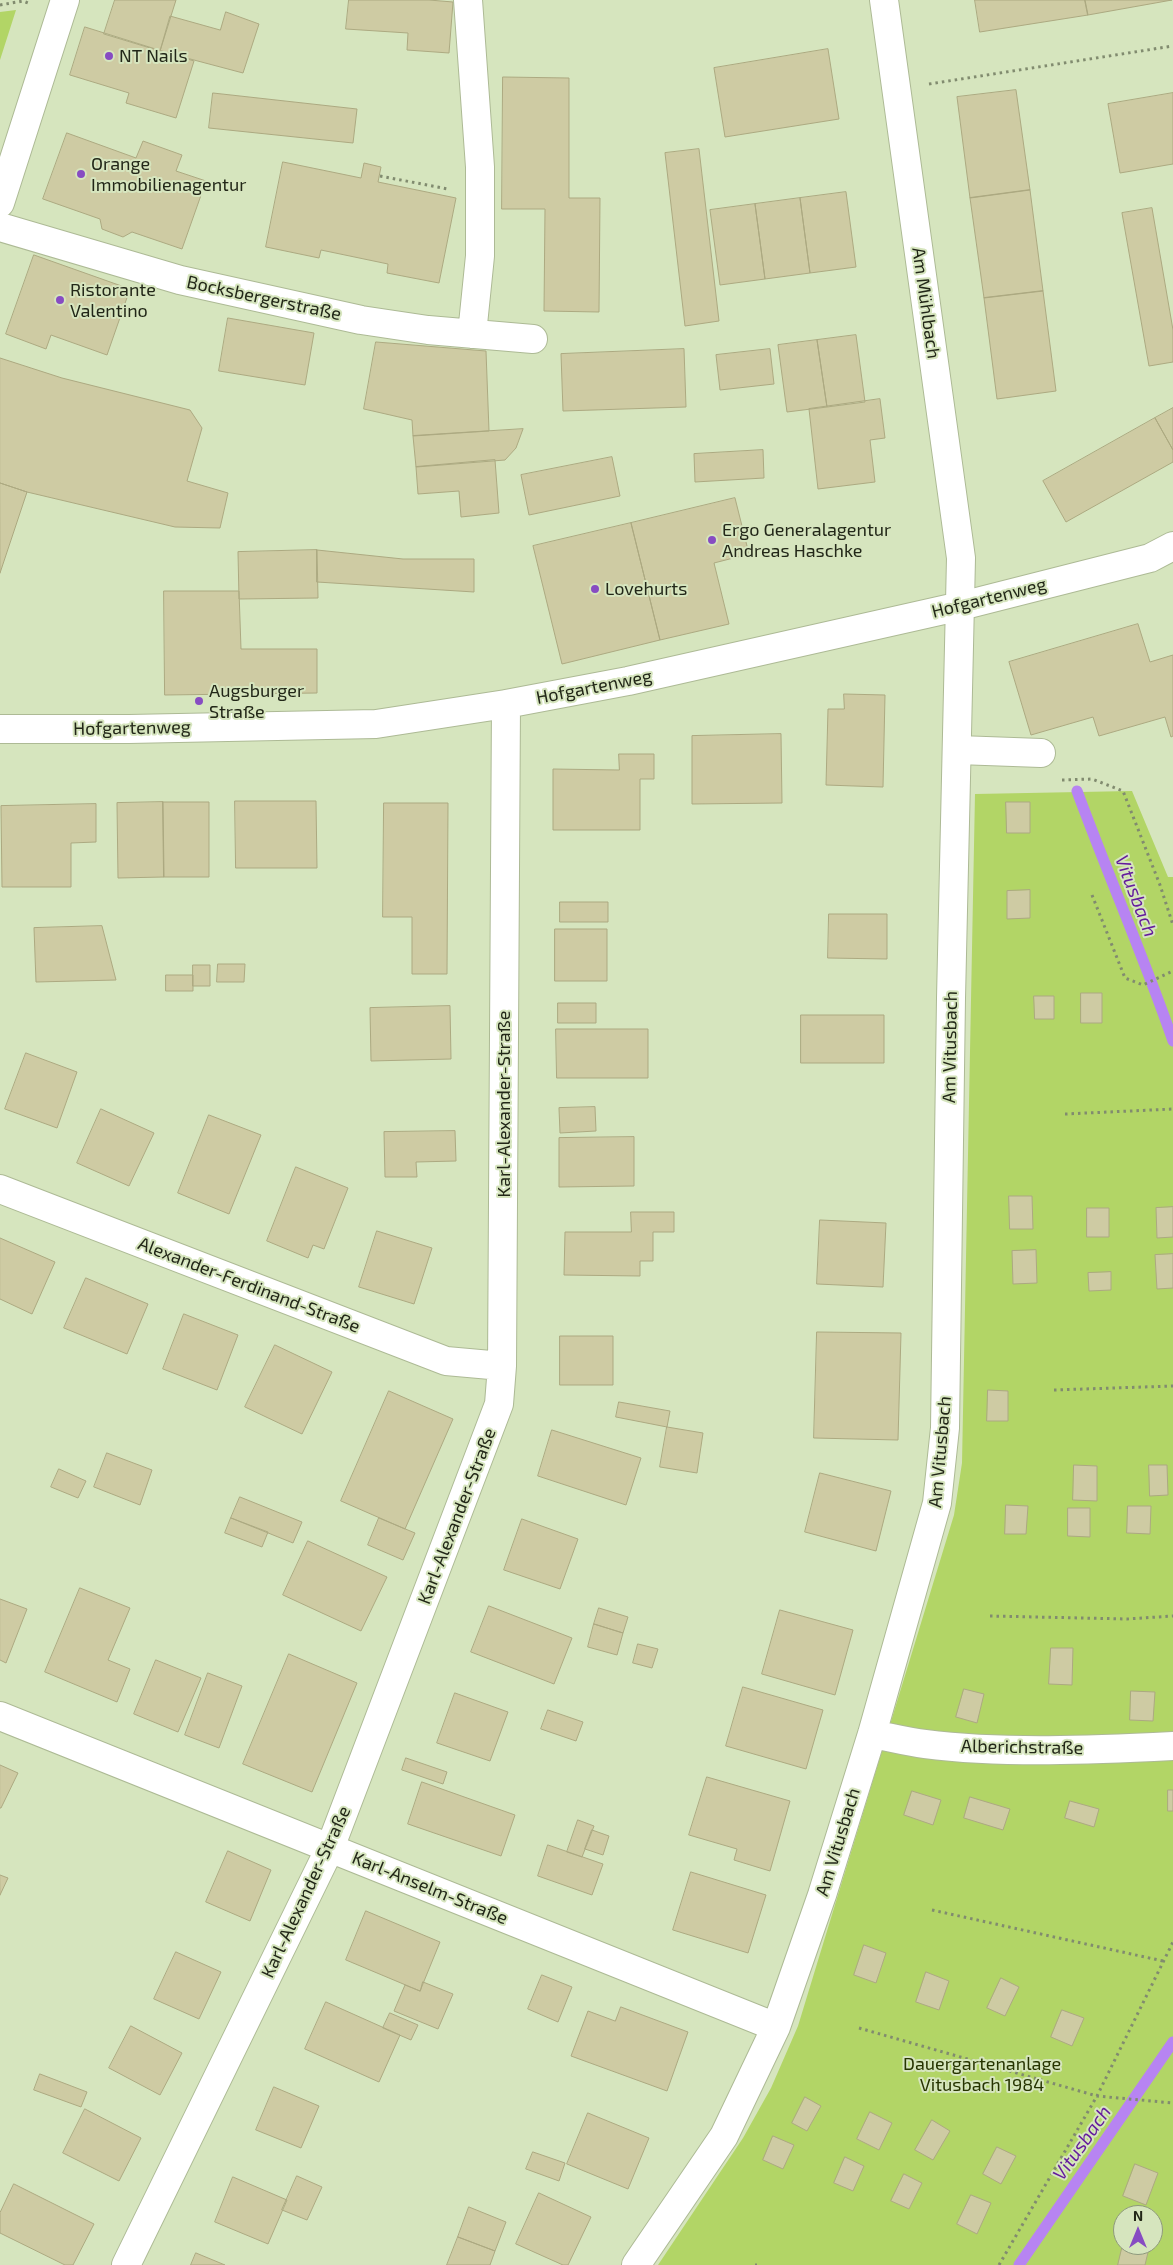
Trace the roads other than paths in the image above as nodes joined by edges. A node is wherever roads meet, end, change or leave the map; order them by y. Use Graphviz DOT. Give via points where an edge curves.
graph roads {
  1 [pos="65,0"];
  2 [pos="468,0"];
  3 [pos="884,0"];
  4 [pos="0,203"];
  5 [pos="0,227"];
  6 [pos="472,334"];
  7 [pos="533,339"];
  8 [pos="1173,546"];
  9 [pos="961,606"];
  10 [pos="506,704"];
  11 [pos="0,729"];
  12 [pos="958,750"];
  13 [pos="1041,753"];
  14 [pos="0,1189"];
  15 [pos="502,1366"];
  16 [pos="0,1716"];
  17 [pos="872,1734"];
  18 [pos="1173,1746"];
  19 [pos="330,1848"];
  20 [pos="776,2027"];
  21 [pos="126,2265"];
  22 [pos="636,2265"];
  1 -- 4 [label="street"];
  2 -- 6 [label="street" via="480,168 480,256"];
  3 -- 9 [label="street, Am Mühlbach" via="961,558"];
  5 -- 6 [label="street, Bocksbergerstraße" via="180,280 361,320"];
  6 -- 7 [label="street, Bocksbergerstraße"];
  8 -- 9 [label="street, Hofgartenweg" via="1150,558"];
  9 -- 10 [label="street, Hofgartenweg" via="628,681"];
  9 -- 12 [label="street, Am Vitusbach"];
  10 -- 11 [label="street, Hofgartenweg" via="376,724"];
  10 -- 15 [label="street, Karl-Alexander-Straße"];
  12 -- 13 [label="street"];
  12 -- 17 [label="street, Am Vitusbach" via="945,1428 938,1503"];
  14 -- 15 [label="street, Alexander-Ferdinand-Straße" via="446,1361"];
  15 -- 19 [label="street, Karl-Alexander-Straße" via="499,1404"];
  16 -- 19 [label="street, Karl-Anselm-Straße"];
  17 -- 18 [label="street, Alberichstraße" via="925,1744 972,1747 1052,1750"];
  17 -- 20 [label="street, Am Vitusbach" via="822,1895"];
  19 -- 20 [label="street, Karl-Anselm-Straße"];
  19 -- 21 [label="street, Karl-Alexander-Straße"];
  20 -- 22 [label="street, Am Vitusbach" via="724,2136"];
}
